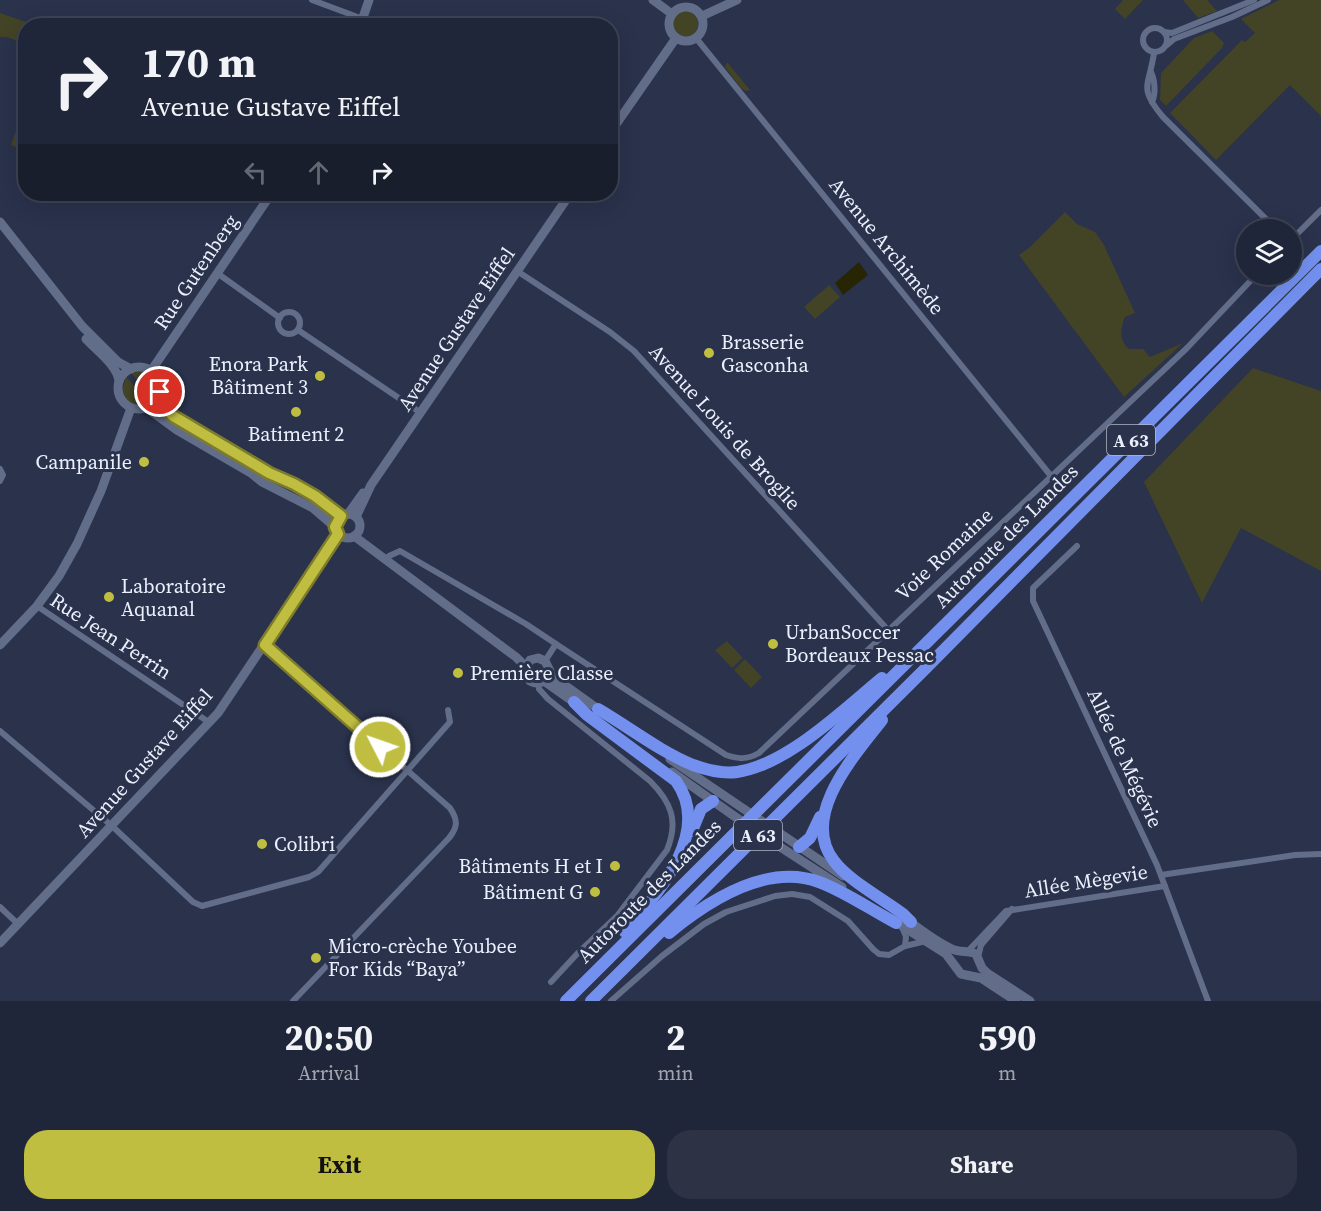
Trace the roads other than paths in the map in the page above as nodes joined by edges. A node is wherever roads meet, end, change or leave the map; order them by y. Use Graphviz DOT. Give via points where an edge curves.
graph roads {
  1 [pos="312,0"];
  2 [pos="369,0"];
  3 [pos="653,0"];
  4 [pos="737,0"];
  5 [pos="1254,0"];
  6 [pos="1268,0"];
  7 [pos="672,14"];
  8 [pos="702,16"];
  9 [pos="353,18"];
  10 [pos="363,18"];
  11 [pos="1164,32"];
  12 [pos="676,38"];
  13 [pos="696,38"];
  14 [pos="1167,45"];
  15 [pos="1154,53"];
  16 [pos="618,121"];
  17 [pos="266,201"];
  18 [pos="565,201"];
  19 [pos="1321,210"];
  20 [pos="1266,219"];
  21 [pos="0,222"];
  22 [pos="1302,229"];
  23 [pos="0,232"];
  24 [pos="1321,251"];
  25 [pos="1321,269"];
  26 [pos="518,271"];
  27 [pos="217,273"];
  28 [pos="1247,285"];
  29 [pos="280,318"];
  30 [pos="298,330"];
  31 [pos="131,369"];
  32 [pos="151,371"];
  33 [pos="119,381"];
  34 [pos="160,392"];
  35 [pos="131,408"];
  36 [pos="147,408"];
  37 [pos="421,413"];
  38 [pos="0,469"];
  39 [pos="1051,476"];
  40 [pos="0,481"];
  41 [pos="348,516"];
  42 [pos="337,530"];
  43 [pos="357,533"];
  44 [pos="1077,546"];
  45 [pos="389,556"];
  46 [pos="37,606"];
  47 [pos="888,630"];
  48 [pos="940,630"];
  49 [pos="0,645"];
  50 [pos="265,645"];
  51 [pos="556,645"];
  52 [pos="530,660"];
  53 [pos="545,661"];
  54 [pos="925,669"];
  55 [pos="525,670"];
  56 [pos="544,680"];
  57 [pos="574,702"];
  58 [pos="598,709"];
  59 [pos="448,710"];
  60 [pos="210,723"];
  61 [pos="0,731"];
  62 [pos="407,770"];
  63 [pos="828,798"];
  64 [pos="715,803"];
  65 [pos="731,808"];
  66 [pos="112,826"];
  67 [pos="779,840"];
  68 [pos="797,846"];
  69 [pos="1321,854"];
  70 [pos="674,866"];
  71 [pos="1161,875"];
  72 [pos="1165,886"];
  73 [pos="0,907"];
  74 [pos="1013,909"];
  75 [pos="18,924"];
  76 [pos="903,924"];
  77 [pos="927,941"];
  78 [pos="0,943"];
  79 [pos="905,946"];
  80 [pos="965,952"];
  81 [pos="979,960"];
  82 [pos="955,966"];
  83 [pos="971,975"];
  84 [pos="551,982"];
  85 [pos="1012,1000"];
  86 [pos="293,1001"];
  87 [pos="559,1001"];
  88 [pos="566,1001"];
  89 [pos="591,1001"];
  90 [pos="596,1001"];
  91 [pos="611,1001"];
  92 [pos="1030,1001"];
  93 [pos="1208,1001"];
  1 -- 9 [label="street"];
  2 -- 10 [label="main road"];
  3 -- 7 [label="main road"];
  4 -- 8 [label="main road"];
  5 -- 11 [label="street" via="1172,33"];
  6 -- 14 [label="street"];
  7 -- 8 [label="main road" via="687,7"];
  7 -- 12 [label="main road" via="669,24"];
  8 -- 13 [label="main road" via="703,26"];
  11 -- 14 [label="street"];
  11 -- 15 [label="street" via="1154,28 1144,34 1144,46"];
  12 -- 13 [label="main road"];
  12 -- 16 [label="main road"];
  13 -- 39 [label="street, Avenue Archimède"];
  14 -- 15 [label="street"];
  15 -- 20 [label="street" via="1152,102"];
  17 -- 27 [label="main road, Rue Gutenberg"];
  18 -- 26 [label="main road, Avenue Gustave Eiffel"];
  19 -- 22 [label="street"];
  21 -- 31 [label="main road" via="82,326 118,362"];
  23 -- 33 [label="main road" via="68,319 107,360"];
  24 -- 48 [label="highway, Autoroute des Landes / A 63"];
  25 -- 54 [label="highway, Autoroute des Landes / A 63"];
  26 -- 37 [label="main road, Avenue Gustave Eiffel"];
  26 -- 47 [label="street, Avenue Louis de Broglie" via="634,351"];
  27 -- 29 [label="street"];
  27 -- 32 [label="main road, Rue Gutenberg"];
  28 -- 39 [label="street, Voie Romaine" via="1187,348"];
  29 -- 30 [label="street" via="282,331 289,334"];
  29 -- 30 [label="street" via="288,312 295,314 300,323"];
  30 -- 37 [label="street"];
  31 -- 32 [label="main road"];
  31 -- 33 [label="main road"];
  32 -- 34 [label="main road" via="159,380"];
  33 -- 35 [label="main road" via="118,392"];
  34 -- 36 [label="main road"];
  34 -- 41 [label="main road" via="173,416"];
  35 -- 36 [label="main road"];
  35 -- 46 [label="main road" via="77,544"];
  36 -- 42 [label="main road" via="262,482 313,508"];
  37 -- 41 [label="main road, Avenue Gustave Eiffel"];
  38 -- 40 [label="street"];
  39 -- 47 [label="street, Voie Romaine"];
  41 -- 42 [label="main road, Avenue Gustave Eiffel"];
  41 -- 43 [label="main road" via="360,523"];
  42 -- 43 [label="main road" via="344,538"];
  42 -- 50 [label="main road, Avenue Gustave Eiffel"];
  43 -- 45 [label="main road"];
  43 -- 55 [label="main road" via="516,657"];
  44 -- 71 [label="street, Allée de Mégévie" via="1033,588 1033,601"];
  45 -- 51 [label="street, Voie Romaine" via="400,551"];
  45 -- 52 [label="main road"];
  46 -- 49 [label="main road, Rue Jean Perrin"];
  46 -- 60 [label="street, Rue Jean Perrin"];
  47 -- 51 [label="street, Voie Romaine" via="759,753 744,759 726,755"];
  48 -- 58 [label="highway" via="797,746 777,759 746,770 723,773 693,765"];
  48 -- 88 [label="highway, Autoroute des Landes / A 63"];
  50 -- 60 [label="main road, Avenue Gustave Eiffel"];
  50 -- 62 [label="street"];
  51 -- 53 [label="street"];
  52 -- 53 [label="main road"];
  52 -- 55 [label="main road"];
  53 -- 56 [label="main road" via="549,667"];
  54 -- 63 [label="highway" via="863,745"];
  54 -- 89 [label="highway, Autoroute des Landes / A 63"];
  55 -- 56 [label="main road" via="527,678"];
  56 -- 57 [label="main road"];
  56 -- 58 [label="main road"];
  56 -- 84 [label="street" via="539,689 548,699 657,788 668,802 673,821 668,850 617,916"];
  57 -- 64 [label="main road"];
  57 -- 70 [label="highway" via="676,781 684,793 688,825"];
  58 -- 65 [label="main road"];
  59 -- 62 [label="street" via="450,722"];
  60 -- 66 [label="main road, Avenue Gustave Eiffel"];
  61 -- 66 [label="street"];
  62 -- 66 [label="street" via="318,872 202,906"];
  62 -- 86 [label="street" via="450,808 457,818 457,829"];
  63 -- 68 [label="highway" via="810,838"];
  63 -- 76 [label="highway" via="823,836 829,855 842,870 903,914"];
  64 -- 65 [label="main road" via="723,800"];
  64 -- 70 [label="highway" via="701,809"];
  65 -- 67 [label="main road"];
  66 -- 75 [label="main road, Avenue Gustave Eiffel"];
  67 -- 68 [label="main road" via="788,848"];
  67 -- 76 [label="main road"];
  68 -- 76 [label="main road"];
  69 -- 71 [label="street"];
  70 -- 87 [label="highway" via="610,949"];
  71 -- 72 [label="street, Allée de Mégévie"];
  72 -- 74 [label="street, Allée Mègevie"];
  72 -- 93 [label="street, Allée de Mégévie"];
  73 -- 75 [label="street"];
  74 -- 80 [label="street, Allée Mègevie" via="1002,914"];
  74 -- 81 [label="street, Allée Mègevie" via="981,945"];
  75 -- 78 [label="main road, Avenue Gustave Eiffel"];
  76 -- 77 [label="main road"];
  76 -- 79 [label="street"];
  76 -- 80 [label="main road"];
  76 -- 90 [label="highway" via="818,882 802,877 768,879 695,912"];
  77 -- 79 [label="street"];
  77 -- 82 [label="main road" via="949,956"];
  79 -- 91 [label="street" via="890,955 879,954 848,921 810,897 775,896 704,924"];
  80 -- 81 [label="main road"];
  80 -- 82 [label="main road" via="956,958"];
  81 -- 83 [label="main road" via="978,971"];
  81 -- 92 [label="main road" via="987,973"];
  82 -- 83 [label="main road" via="961,974"];
  83 -- 85 [label="main road"];
}
